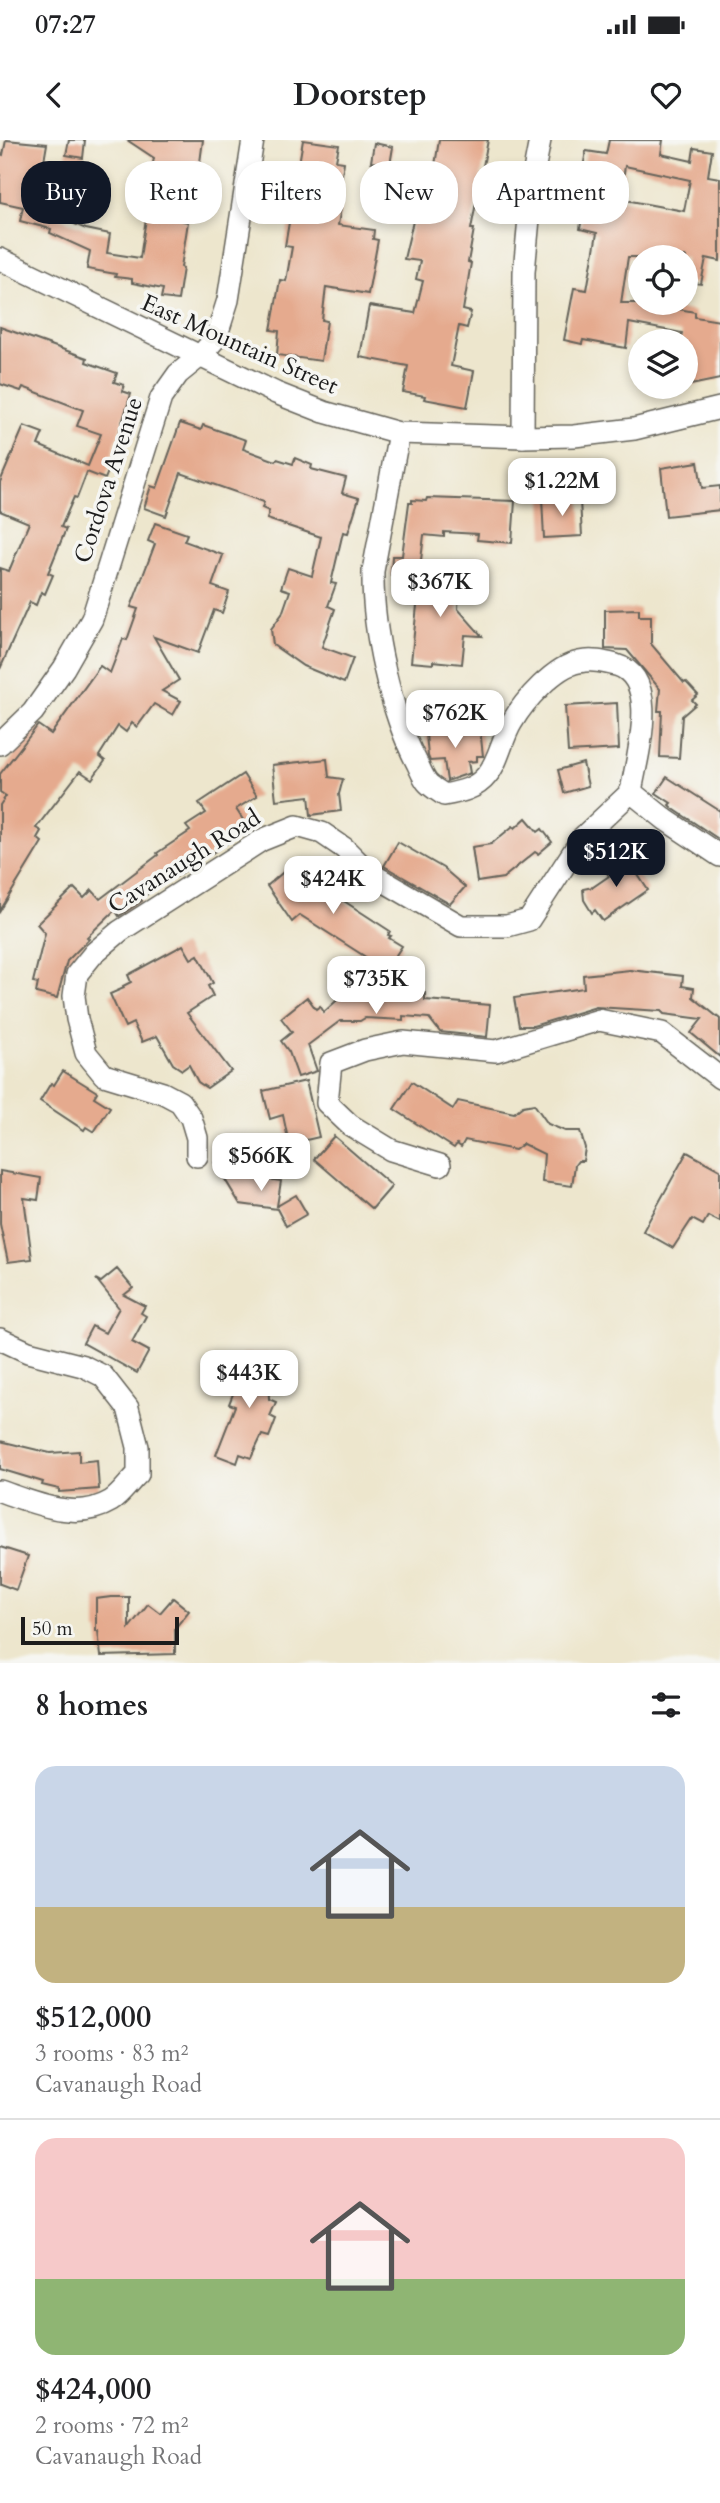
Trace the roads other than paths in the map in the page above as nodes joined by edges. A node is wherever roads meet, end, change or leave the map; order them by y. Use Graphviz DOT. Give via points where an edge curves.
graph roads {
  1 [pos="253,140"];
  2 [pos="540,140"];
  3 [pos="0,259"];
  4 [pos="199,357"];
  5 [pos="720,408"];
  6 [pos="398,433"];
  7 [pos="523,437"];
  8 [pos="0,744"];
  9 [pos="631,792"];
  10 [pos="720,856"];
  11 [pos="720,1079"];
  12 [pos="197,1156"];
  13 [pos="440,1165"];
  14 [pos="0,1339"];
  15 [pos="0,1491"];
  1 -- 4 [label="street, Cordova Avenue" via="228,300 216,338"];
  2 -- 7 [label="street" via="524,272"];
  3 -- 4 [label="street, East Mountain Street"];
  4 -- 6 [label="street, East Mountain Street" via="324,412"];
  4 -- 8 [label="street, Cordova Avenue" via="178,374 161,398 92,619 33,712"];
  5 -- 7 [label="street, East Mountain Street" via="634,429"];
  6 -- 7 [label="street, East Mountain Street"];
  6 -- 9 [label="street" via="373,571 374,616 391,696 426,782 444,795 469,790 488,775 512,721 533,694 577,662 602,661 636,678 641,696 644,719"];
  9 -- 10 [label="street"];
  9 -- 12 [label="street, Cavanaugh Road" via="583,837 529,920 507,926 461,926 368,872 322,833 297,826 262,840 111,938 77,974 74,996 86,1052 104,1074 180,1102 191,1118"];
  11 -- 13 [label="street" via="662,1033 599,1020 496,1051 403,1042 331,1063 327,1103 350,1125 391,1150"];
  14 -- 15 [label="street" via="103,1376 128,1408 138,1447 138,1474 112,1501 88,1511 68,1511"];
}
